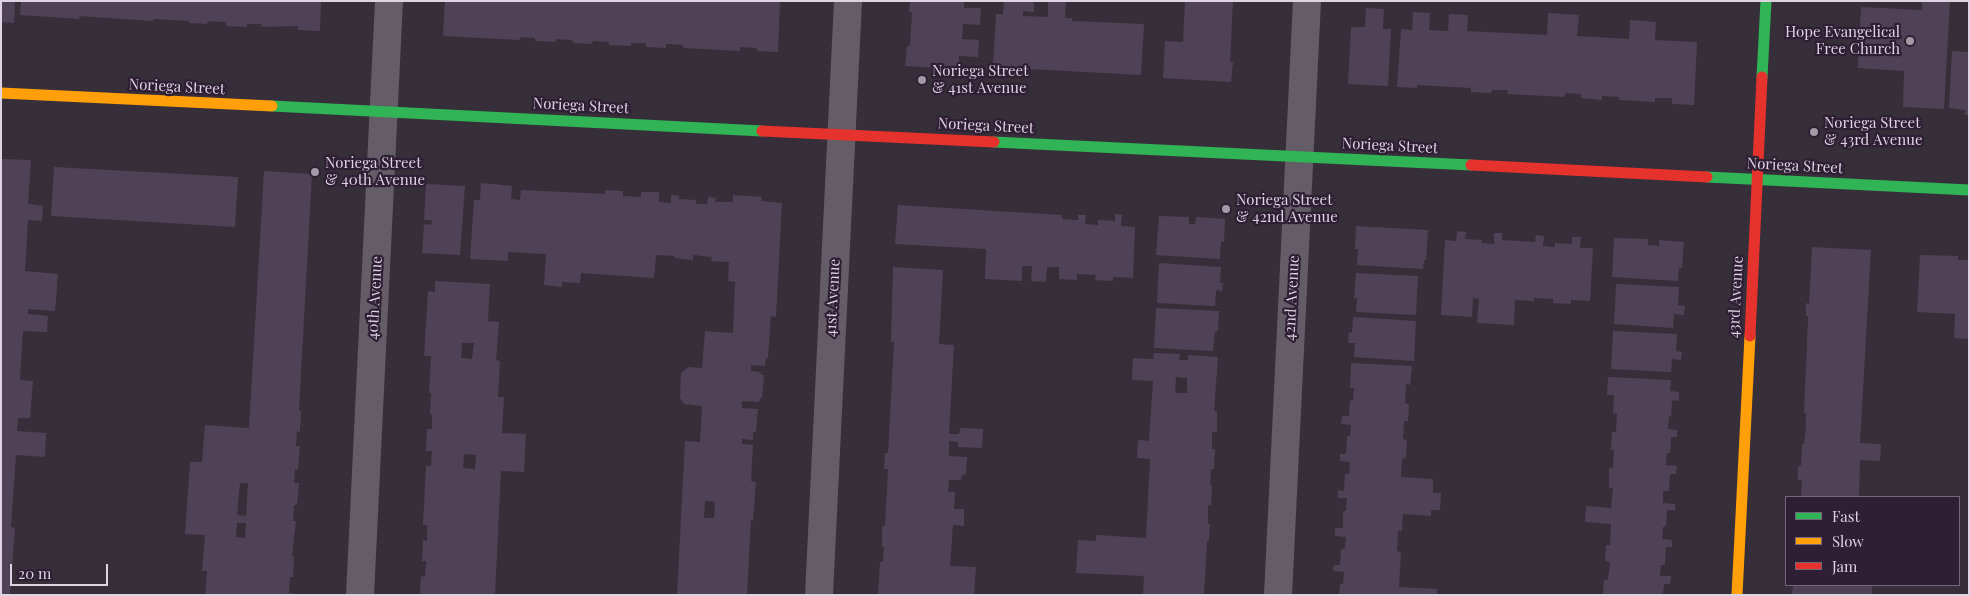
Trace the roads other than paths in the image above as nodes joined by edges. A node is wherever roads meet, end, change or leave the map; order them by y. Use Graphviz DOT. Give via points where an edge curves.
graph roads {
  1 [pos="390,1"];
  2 [pos="848,1"];
  3 [pos="1307,1"];
  4 [pos="1766,1"];
  5 [pos="1,93"];
  6 [pos="384,112"];
  7 [pos="841,134"];
  8 [pos="1299,157"];
  9 [pos="1757,180"];
  10 [pos="1969,190"];
  11 [pos="360,595"];
  12 [pos="818,595"];
  13 [pos="1278,595"];
  14 [pos="1737,595"];
  1 -- 6 [label="street, 40th Avenue"];
  2 -- 7 [label="street, 41st Avenue"];
  3 -- 8 [label="street, 42nd Avenue"];
  4 -- 9 [label="street, 43rd Avenue"];
  5 -- 6 [label="street, Noriega Street"];
  6 -- 7 [label="street, Noriega Street"];
  6 -- 11 [label="street, 40th Avenue"];
  7 -- 8 [label="street, Noriega Street"];
  7 -- 12 [label="street, 41st Avenue"];
  8 -- 9 [label="street, Noriega Street"];
  8 -- 13 [label="street, 42nd Avenue"];
  9 -- 10 [label="street, Noriega Street"];
  9 -- 14 [label="street, 43rd Avenue"];
}
